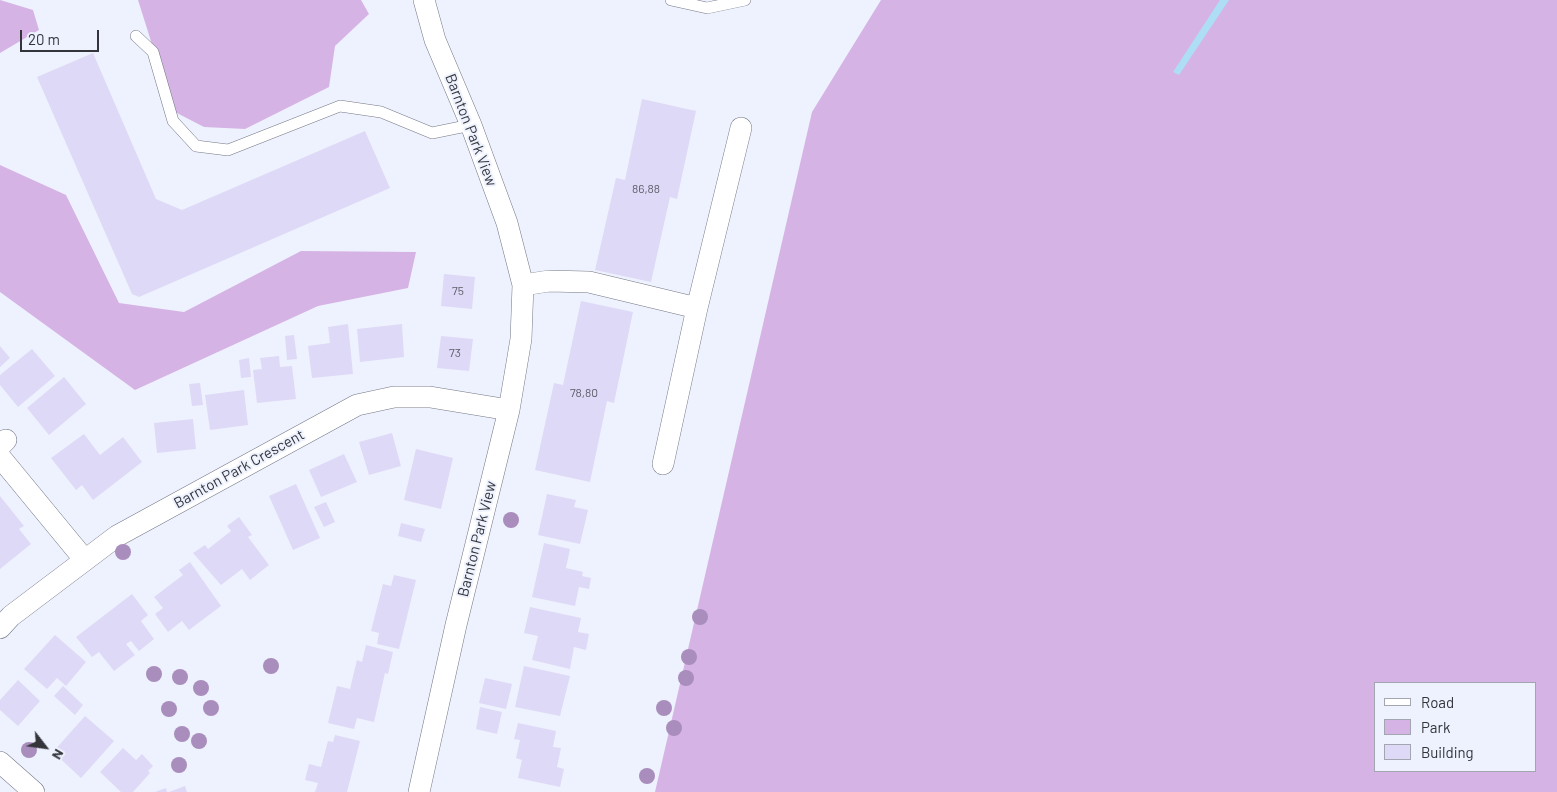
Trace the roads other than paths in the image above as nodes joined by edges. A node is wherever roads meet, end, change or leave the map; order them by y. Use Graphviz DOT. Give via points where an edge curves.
graph roads {
  1 [pos="671,0"];
  2 [pos="745,0"];
  3 [pos="425,3"];
  4 [pos="136,36"];
  5 [pos="471,125"];
  6 [pos="741,128"];
  7 [pos="523,285"];
  8 [pos="697,308"];
  9 [pos="509,410"];
  10 [pos="2,448"];
  11 [pos="664,464"];
  12 [pos="84,559"];
  13 [pos="0,628"];
  14 [pos="0,762"];
  15 [pos="34,792"];
  16 [pos="420,792"];
  1 -- 2 [label="lane" via="707,8"];
  3 -- 5 [label="street, Barnton Park View" via="435,40"];
  4 -- 5 [label="lane" via="153,52 173,121 196,146 228,150 340,106 381,112 432,133"];
  5 -- 7 [label="street, Barnton Park View" via="507,223"];
  6 -- 8 [label="street"];
  7 -- 8 [label="street" via="549,281 589,282"];
  7 -- 9 [label="street, Barnton Park View" via="521,340"];
  8 -- 11 [label="street"];
  9 -- 12 [label="street, Barnton Park Crescent" via="430,397 394,397 357,405 126,532"];
  9 -- 16 [label="street, Barnton Park View" via="456,625"];
  10 -- 12 [label="street"];
  12 -- 13 [label="street, Barnton Park Crescent"];
  14 -- 15 [label="street"];
}
